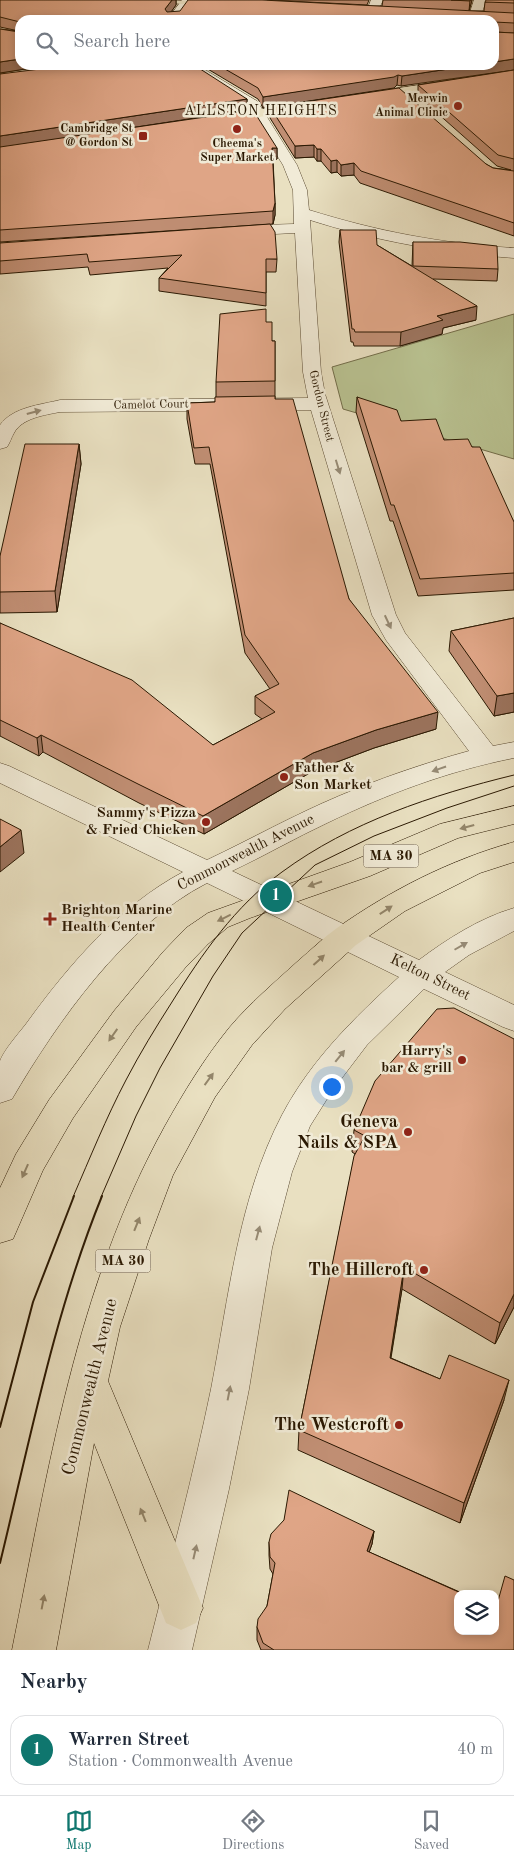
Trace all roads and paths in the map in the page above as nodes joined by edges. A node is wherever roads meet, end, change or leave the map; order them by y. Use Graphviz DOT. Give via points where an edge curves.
graph roads {
  1 [pos="168,0"];
  2 [pos="480,0"];
  3 [pos="186,2"];
  4 [pos="232,5"];
  5 [pos="177,15"];
  6 [pos="474,15"];
  7 [pos="196,70"];
  8 [pos="513,76"];
  9 [pos="398,91"];
  10 [pos="353,99"];
  11 [pos="317,104"];
  12 [pos="418,106"];
  13 [pos="257,114"];
  14 [pos="206,121"];
  15 [pos="302,220"];
  16 [pos="219,232"];
  17 [pos="514,253"];
  18 [pos="319,404"];
  19 [pos="0,443"];
  20 [pos="514,750"];
  21 [pos="486,755"];
  22 [pos="0,772"];
  23 [pos="514,815"];
  24 [pos="514,852"];
  25 [pos="208,871"];
  26 [pos="270,900"];
  27 [pos="514,918"];
  28 [pos="345,937"];
  29 [pos="422,974"];
  30 [pos="514,1019"];
  31 [pos="0,1090"];
  32 [pos="0,1228"];
  33 [pos="88,1380"];
  34 [pos="181,1608"];
  35 [pos="34,1650"];
  36 [pos="170,1650"];
  1 -- 3 [label="main road"];
  2 -- 6 [label="street"];
  3 -- 4 [label="main road"];
  3 -- 5 [label="street"];
  7 -- 13 [label="street, Gordon Street" via="252,104"];
  8 -- 9 [label="main road"];
  9 -- 10 [label="main road"];
  9 -- 12 [label="street"];
  11 -- 13 [label="main road"];
  13 -- 14 [label="main road"];
  13 -- 15 [label="street, Gordon Street" via="298,182"];
  15 -- 16 [label="street"];
  15 -- 17 [label="street" via="436,245"];
  15 -- 18 [label="street, Gordon Street" via="312,372"];
  19 -- 18 [label="street, Camelot Court, one-way" via="4,431 13,421 29,413 60,406"];
  18 -- 21 [label="street, Gordon Street, one-way" via="394,635"];
  20 -- 21 [label="street, Commonwealth Avenue"];
  21 -- 25 [label="street, Commonwealth Avenue, one-way" via="398,783 330,810"];
  22 -- 25 [label="street, Kelton Street"];
  23 -- 26 [label="main road, MA 30, one-way" via="450,831 360,869"];
  28 -- 24 [label="main road, Commonwealth Avenue / MA 30, one-way" via="396,904 470,866"];
  25 -- 26 [label="street, Kelton Street"];
  25 -- 31 [label="street, Commonwealth Avenue" via="162,898 112,943 53,1010"];
  26 -- 28 [label="street, Kelton Street"];
  26 -- 32 [label="main road, MA 30, one-way" via="218,920 197,936 152,986 60,1109 28,1164"];
  29 -- 27 [label="street, one-way" via="458,948"];
  28 -- 29 [label="street, Kelton Street"];
  33 -- 28 [label="main road, Commonwealth Avenue / MA 30, one-way" via="101,1327 131,1239 164,1160 203,1088 241,1036 280,995"];
  29 -- 30 [label="street, Kelton Street"];
  34 -- 29 [label="street, one-way" via="210,1489 254,1248 275,1172 305,1103 356,1036"];
  34 -- 33 [label="main road, one-way"];
  35 -- 33 [label="main road, Commonwealth Avenue / MA 30, one-way"];
  34 -- 36 [label="street"];
}
